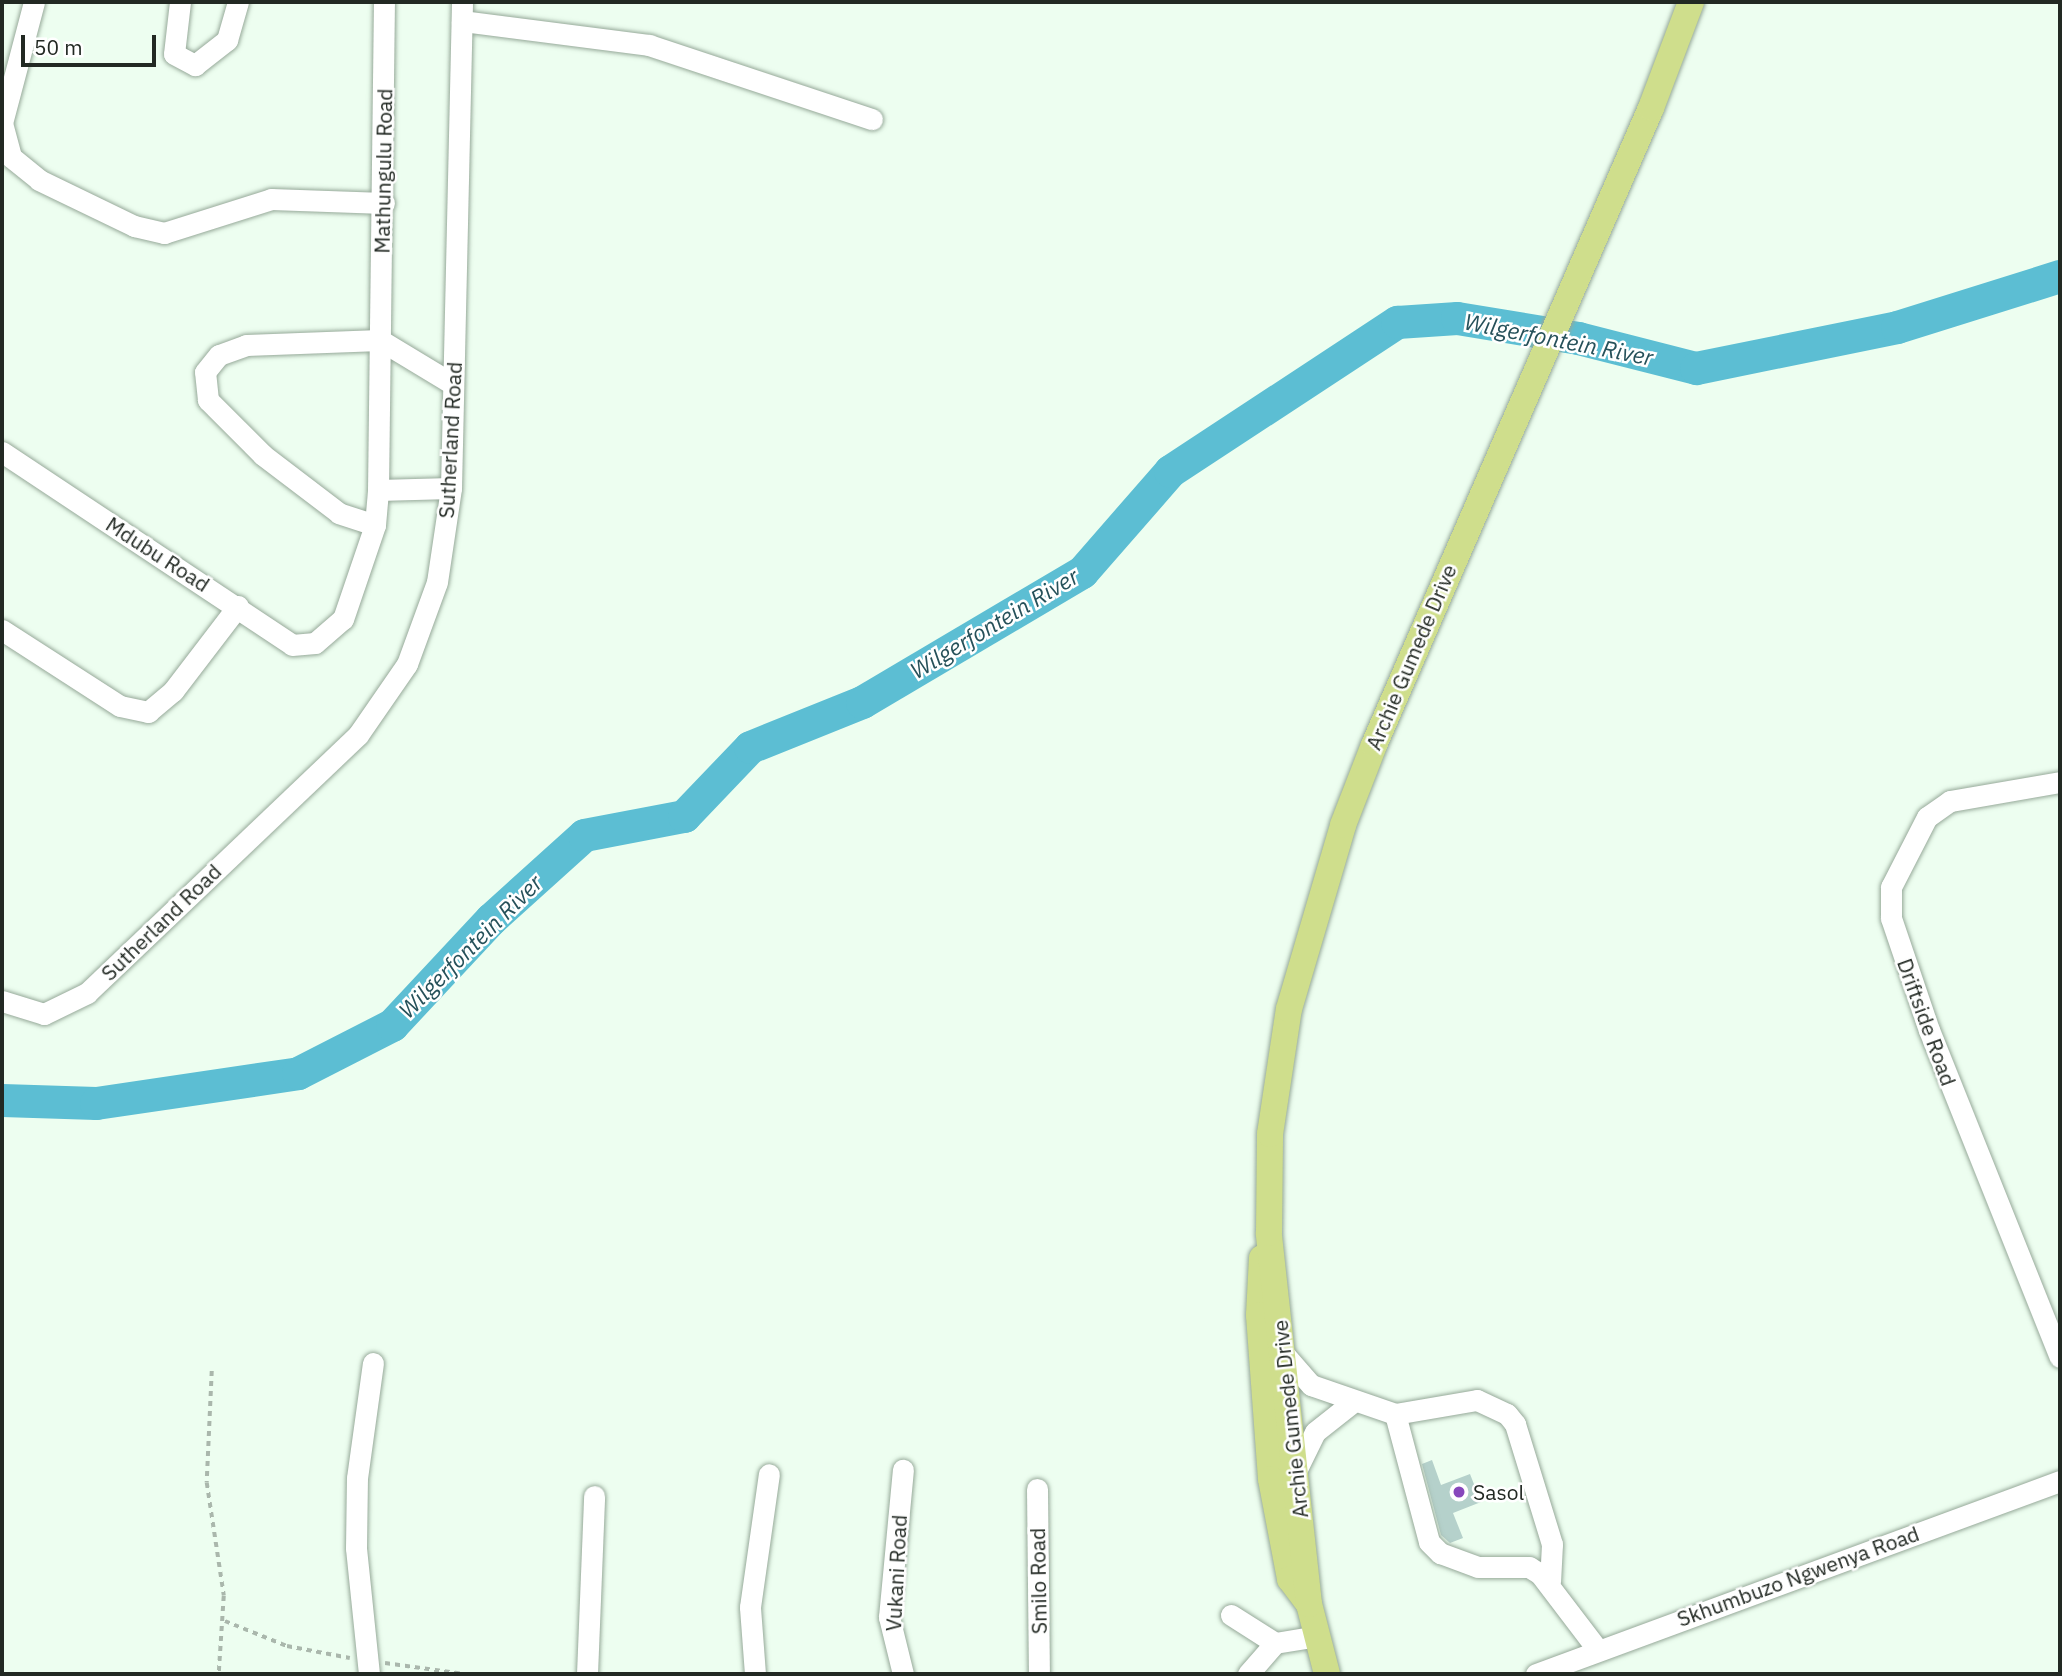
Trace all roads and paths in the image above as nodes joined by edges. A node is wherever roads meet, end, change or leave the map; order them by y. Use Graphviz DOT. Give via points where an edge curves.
graph roads {
  1 [pos="34,2"];
  2 [pos="180,2"];
  3 [pos="238,2"];
  4 [pos="384,2"];
  5 [pos="1691,2"];
  6 [pos="1707,2"];
  7 [pos="462,11"];
  8 [pos="1651,108"];
  9 [pos="872,119"];
  10 [pos="384,203"];
  11 [pos="380,340"];
  12 [pos="453,384"];
  13 [pos="2,453"];
  14 [pos="451,488"];
  15 [pos="379,490"];
  16 [pos="375,525"];
  17 [pos="238,606"];
  18 [pos="2,630"];
  19 [pos="315,643"];
  20 [pos="2060,782"];
  21 [pos="2,1001"];
  22 [pos="1269,1233"];
  23 [pos="1281,1351"];
  24 [pos="2060,1357"];
  25 [pos="373,1363"];
  26 [pos="212,1371"];
  27 [pos="1353,1402"];
  28 [pos="1395,1414"];
  29 [pos="903,1470"];
  30 [pos="769,1474"];
  31 [pos="2060,1480"];
  32 [pos="1293,1482"];
  33 [pos="1037,1489"];
  34 [pos="594,1496"];
  35 [pos="1550,1581"];
  36 [pos="1309,1604"];
  37 [pos="1231,1615"];
  38 [pos="225,1621"];
  39 [pos="1275,1643"];
  40 [pos="1598,1650"];
  41 [pos="1326,1664"];
  42 [pos="369,1668"];
  43 [pos="219,1674"];
  44 [pos="464,1674"];
  45 [pos="587,1674"];
  46 [pos="755,1674"];
  47 [pos="903,1674"];
  48 [pos="1039,1674"];
  49 [pos="1248,1674"];
  50 [pos="1536,1674"];
  1 -- 10 [label="street" via="2,123 11,157 39,180 134,226 164,233 271,199"];
  2 -- 3 [label="street" via="174,54 195,65 227,40"];
  4 -- 10 [label="street, Mathungulu Road"];
  5 -- 8 [label="main road, Archie Gumede Drive"];
  6 -- 8 [label="main road, Archie Gumede Drive" via="1669,83"];
  7 -- 9 [label="street" via="649,45"];
  7 -- 12 [label="street, Sutherland Road"];
  8 -- 22 [label="main road, Archie Gumede Drive" via="1374,745 1313,919 1276,1077"];
  10 -- 11 [label="street, Mathungulu Road"];
  11 -- 12 [label="street"];
  11 -- 15 [label="street, Mathungulu Road"];
  11 -- 16 [label="street" via="246,345 211,363 203,385 223,416 303,490 339,513"];
  12 -- 14 [label="street, Sutherland Road"];
  13 -- 17 [label="street, Mdubu Road"];
  14 -- 15 [label="street"];
  14 -- 21 [label="street, Sutherland Road" via="438,582 407,664 358,735 87,993 44,1014"];
  15 -- 16 [label="street, Mathungulu Road"];
  16 -- 19 [label="street, Mathungulu Road" via="353,601 334,630"];
  17 -- 18 [label="street" via="173,691 148,712 120,706"];
  17 -- 19 [label="street, Mdubu Road" via="292,645"];
  20 -- 24 [label="street, Driftside Road" via="1950,801 1927,817 1891,887 1891,918 1938,1055"];
  22 -- 23 [label="main road, Archie Gumede Drive"];
  22 -- 36 [label="main road, Archie Gumede Drive" via="1258,1289 1265,1426 1290,1579"];
  23 -- 27 [label="street" via="1301,1379"];
  23 -- 32 [label="main road, Archie Gumede Drive"];
  25 -- 42 [label="street" via="357,1478 356,1548"];
  26 -- 38 [label="path" via="207,1483"];
  27 -- 28 [label="street"];
  27 -- 32 [label="street" via="1315,1432"];
  28 -- 35 [label="street" via="1429,1542 1458,1561 1478,1567 1529,1567"];
  28 -- 35 [label="street" via="1477,1400 1507,1415 1515,1424 1552,1544"];
  29 -- 47 [label="street, Vukani Road" via="889,1617"];
  30 -- 46 [label="street" via="750,1607"];
  31 -- 40 [label="street, Skhumbuzo Ngwenya Road"];
  32 -- 36 [label="main road, Archie Gumede Drive" via="1307,1552"];
  33 -- 48 [label="street, Smilo Road"];
  34 -- 45 [label="street"];
  35 -- 40 [label="street"];
  36 -- 41 [label="main road, Archie Gumede Drive"];
  37 -- 39 [label="street"];
  38 -- 42 [label="path" via="287,1646"];
  38 -- 43 [label="path"];
  39 -- 41 [label="street"];
  39 -- 49 [label="street"];
  40 -- 50 [label="street, Skhumbuzo Ngwenya Road"];
  42 -- 44 [label="path"];
}
